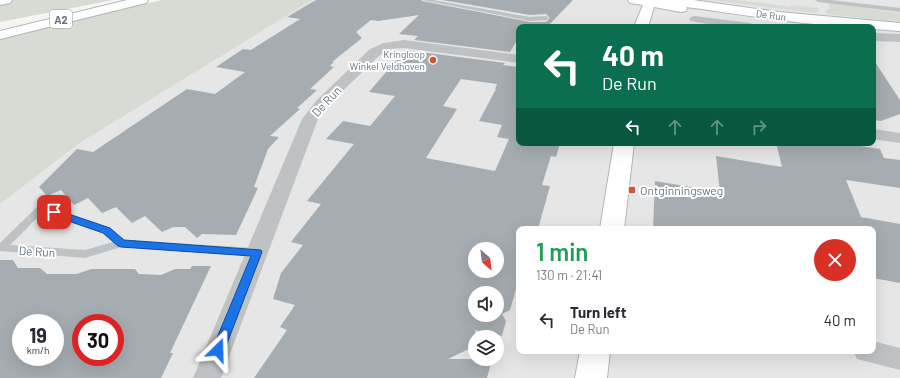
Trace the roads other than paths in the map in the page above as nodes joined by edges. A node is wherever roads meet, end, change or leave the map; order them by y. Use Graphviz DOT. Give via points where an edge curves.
graph roads {
  1 [pos="6,0"];
  2 [pos="126,0"];
  3 [pos="142,0"];
  4 [pos="425,0"];
  5 [pos="666,0"];
  6 [pos="818,0"];
  7 [pos="0,1"];
  8 [pos="651,2"];
  9 [pos="633,9"];
  10 [pos="900,10"];
  11 [pos="546,18"];
  12 [pos="695,19"];
  13 [pos="642,24"];
  14 [pos="729,24"];
  15 [pos="799,24"];
  16 [pos="867,24"];
  17 [pos="0,25"];
  18 [pos="876,25"];
  19 [pos="900,27"];
  20 [pos="876,31"];
  21 [pos="900,33"];
  22 [pos="0,35"];
  23 [pos="876,37"];
  24 [pos="900,38"];
  25 [pos="516,60"];
  26 [pos="876,134"];
  27 [pos="900,138"];
  28 [pos="624,146"];
  29 [pos="612,226"];
  30 [pos="121,243"];
  31 [pos="257,252"];
  32 [pos="876,353"];
  33 [pos="595,354"];
  34 [pos="900,359"];
  35 [pos="207,378"];
  36 [pos="592,378"];
  1 -- 7 [label="main road"];
  2 -- 17 [label="main road"];
  3 -- 22 [label="main road, A2"];
  4 -- 11 [label="lane" via="530,18"];
  5 -- 16 [label="main road, De Run" via="779,16"];
  6 -- 10 [label="lane"];
  8 -- 9 [label="main road, De Run"];
  8 -- 13 [label="main road"];
  8 -- 15 [label="main road, De Run" via="730,16"];
  12 -- 14 [label="street, De Run"];
  18 -- 19 [label="main road, De Run"];
  20 -- 21 [label="main road"];
  23 -- 24 [label="street"];
  25 -- 31 [label="street, De Run" via="404,44 388,46 375,52 321,104 310,119"];
  26 -- 27 [label="street"];
  28 -- 29 [label="main road"];
  30 -- 30 [label="lane, De Run" via="107,231 41,208 1,248 85,254"];
  30 -- 31 [label="lane, De Run"];
  31 -- 35 [label="street, De Run"];
  32 -- 34 [label="street"];
  33 -- 36 [label="main road"];
}
